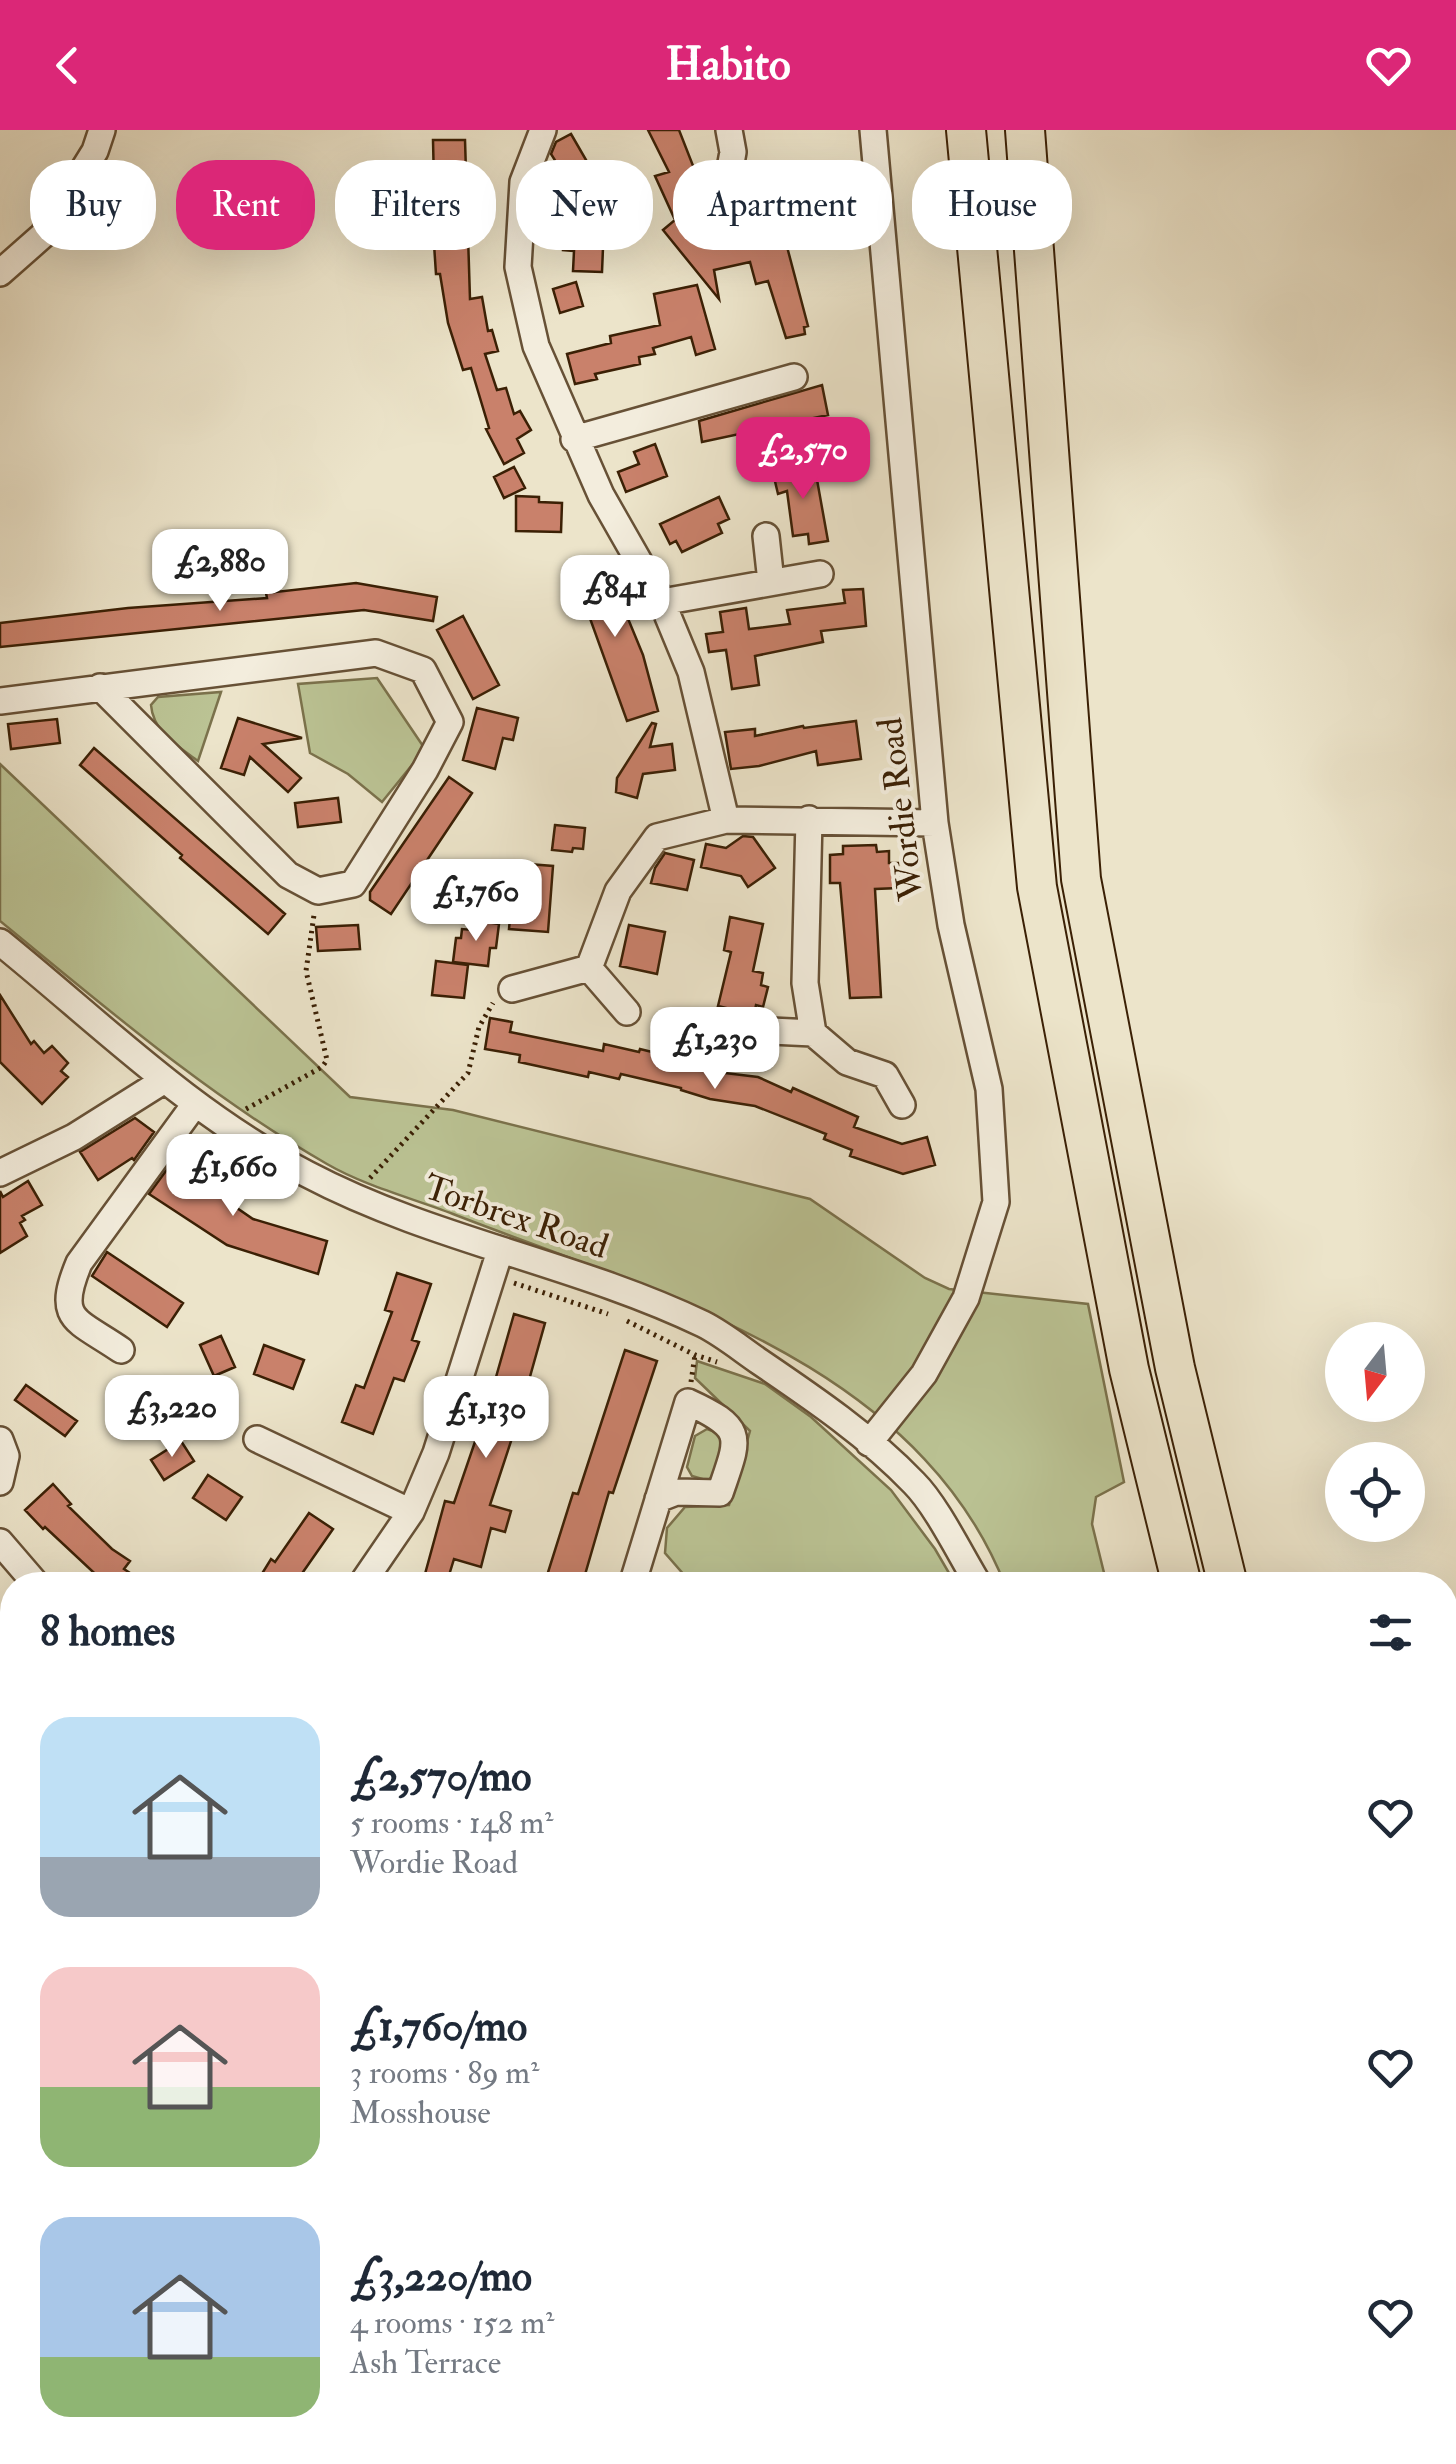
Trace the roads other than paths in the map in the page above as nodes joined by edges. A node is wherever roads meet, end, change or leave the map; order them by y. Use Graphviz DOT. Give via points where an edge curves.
graph roads {
  1 [pos="102,130"];
  2 [pos="544,130"];
  3 [pos="728,130"];
  4 [pos="873,130"];
  5 [pos="966,130"];
  6 [pos="1025,130"];
  7 [pos="732,160"];
  8 [pos="0,273"];
  9 [pos="794,377"];
  10 [pos="574,440"];
  11 [pos="766,536"];
  12 [pos="820,574"];
  13 [pos="772,582"];
  14 [pos="662,602"];
  15 [pos="100,687"];
  16 [pos="0,701"];
  17 [pos="809,819"];
  18 [pos="726,820"];
  19 [pos="935,823"];
  20 [pos="0,942"];
  21 [pos="589,968"];
  22 [pos="512,989"];
  23 [pos="627,1012"];
  24 [pos="771,1032"];
  25 [pos="813,1033"];
  26 [pos="163,1080"];
  27 [pos="195,1104"];
  28 [pos="902,1105"];
  29 [pos="0,1173"];
  30 [pos="496,1264"];
  31 [pos="121,1350"];
  32 [pos="257,1439"];
  33 [pos="0,1440"];
  34 [pos="869,1443"];
  35 [pos="0,1482"];
  36 [pos="658,1499"];
  37 [pos="411,1512"];
  38 [pos="0,1542"];
  39 [pos="26,1572"];
  40 [pos="370,1572"];
  41 [pos="636,1572"];
  42 [pos="971,1572"];
  43 [pos="1179,1572"];
  44 [pos="1225,1572"];
  1 -- 8 [label="street" via="44,236"];
  2 -- 10 [label="street" via="524,182 518,267 536,346"];
  3 -- 7 [label="street"];
  4 -- 19 [label="street, Wordie Road"];
  5 -- 43 [label="highway" via="1037,887 1129,1369"];
  6 -- 44 [label="highway" via="1081,878 1175,1368"];
  9 -- 10 [label="street"];
  10 -- 14 [label="street"];
  11 -- 13 [label="street"];
  12 -- 13 [label="street"];
  13 -- 14 [label="street"];
  14 -- 18 [label="street" via="691,672"];
  15 -- 15 [label="street" via="288,875 318,891 353,884 450,722 423,670 376,653"];
  15 -- 16 [label="street"];
  17 -- 18 [label="street"];
  17 -- 19 [label="street"];
  17 -- 25 [label="street" via="805,982"];
  18 -- 21 [label="street" via="657,837 618,891"];
  19 -- 34 [label="street, Wordie Road" via="950,926 989,1089 996,1202 966,1298 924,1374"];
  20 -- 26 [label="street, Torbrex Road"];
  21 -- 22 [label="street"];
  21 -- 23 [label="street"];
  24 -- 25 [label="street"];
  25 -- 28 [label="street" via="846,1062 884,1075"];
  26 -- 27 [label="street, Torbrex Road"];
  26 -- 29 [label="street"];
  27 -- 30 [label="street, Torbrex Road" via="307,1174"];
  27 -- 31 [label="street" via="79,1264 69,1288 70,1310"];
  30 -- 34 [label="street, Torbrex Road" via="610,1287 705,1325"];
  30 -- 37 [label="street"];
  32 -- 37 [label="street"];
  33 -- 35 [label="street" via="6,1456"];
  34 -- 42 [label="street, Torbrex Road" via="917,1485"];
  36 -- 41 [label="street"];
  37 -- 40 [label="street"];
  38 -- 39 [label="street"];
}
